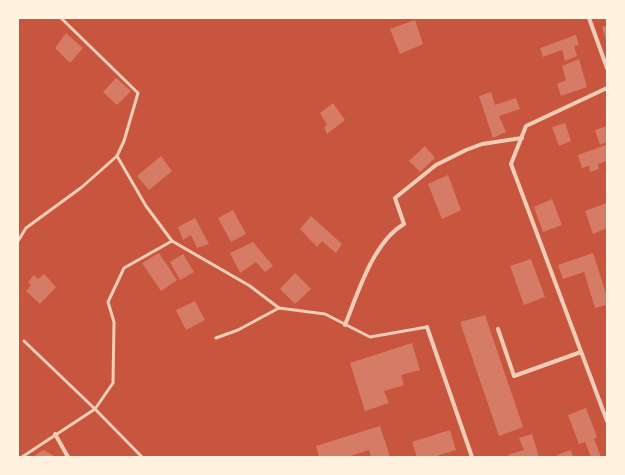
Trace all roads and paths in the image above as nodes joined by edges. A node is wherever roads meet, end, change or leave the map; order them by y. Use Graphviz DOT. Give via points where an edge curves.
graph roads {
  1 [pos="61,18"];
  2 [pos="589,18"];
  3 [pos="607,68"];
  4 [pos="607,88"];
  5 [pos="522,138"];
  6 [pos="117,156"];
  7 [pos="172,240"];
  8 [pos="18,241"];
  9 [pos="279,308"];
  10 [pos="344,324"];
  11 [pos="427,327"];
  12 [pos="498,329"];
  13 [pos="216,338"];
  14 [pos="24,341"];
  15 [pos="581,352"];
  16 [pos="95,409"];
  17 [pos="607,421"];
  18 [pos="55,434"];
  19 [pos="22,457"];
  20 [pos="68,457"];
  21 [pos="142,457"];
  22 [pos="472,457"];
  1 -- 6 [label="lane" via="138,92"];
  2 -- 3 [label="street"];
  4 -- 5 [label="street" via="526,126"];
  5 -- 10 [label="street" via="482,144 466,150 436,165 395,198 404,224 394,230 364,274"];
  5 -- 15 [label="street" via="510,164"];
  6 -- 7 [label="lane" via="146,206"];
  6 -- 8 [label="lane" via="82,187 26,228"];
  7 -- 9 [label="lane" via="250,286"];
  7 -- 16 [label="lane" via="124,268 108,302 114,322 113,383"];
  9 -- 10 [label="lane" via="325,314"];
  9 -- 13 [label="lane" via="238,330"];
  10 -- 11 [label="lane" via="370,337"];
  11 -- 22 [label="street"];
  12 -- 15 [label="street" via="514,376"];
  14 -- 16 [label="lane"];
  15 -- 17 [label="street"];
  16 -- 18 [label="lane"];
  16 -- 21 [label="lane"];
  18 -- 19 [label="lane"];
  18 -- 20 [label="street"];
}
